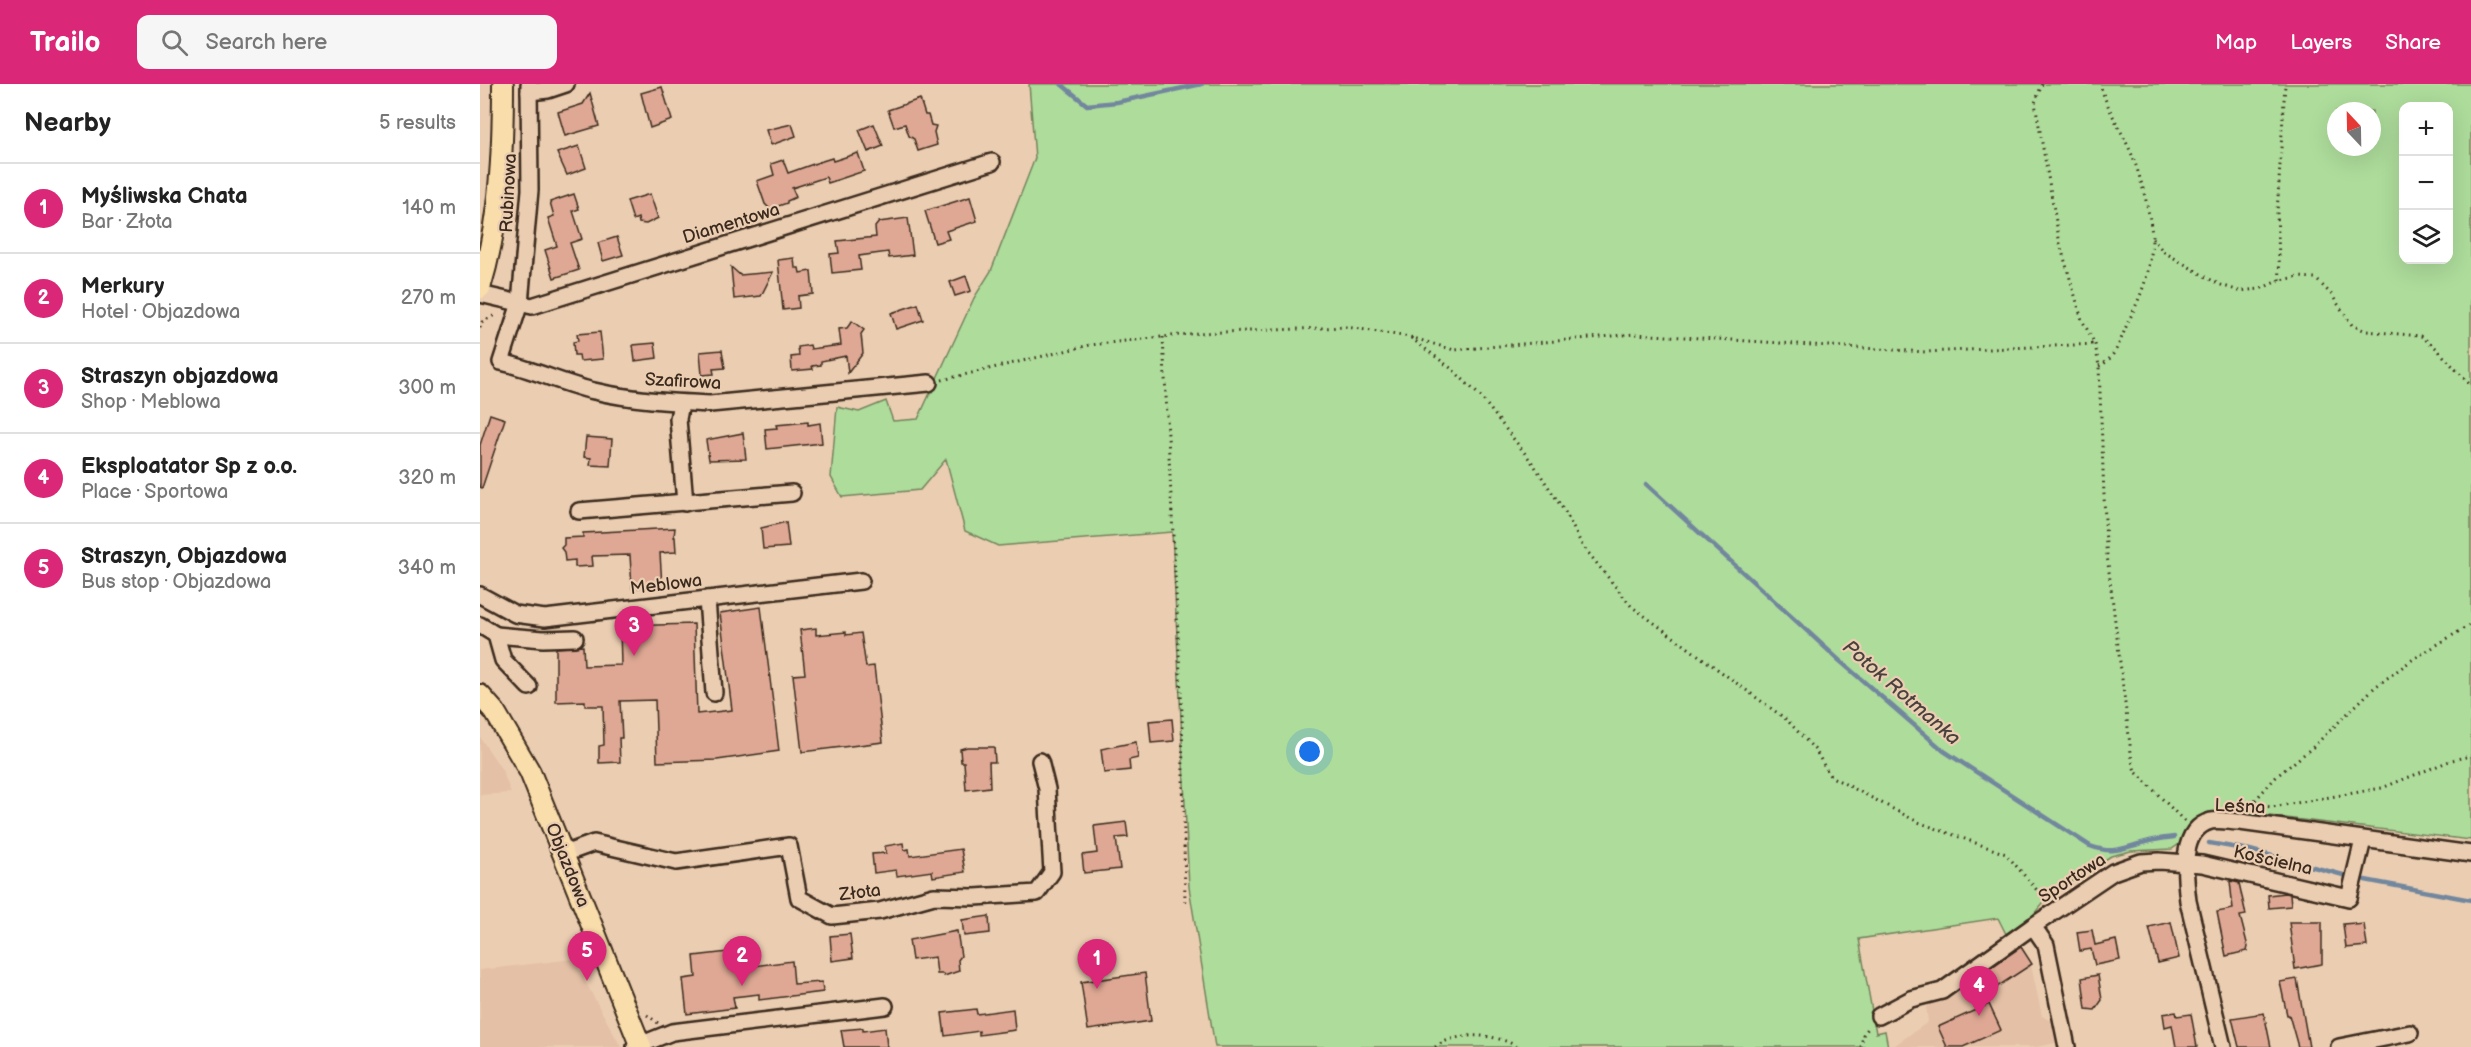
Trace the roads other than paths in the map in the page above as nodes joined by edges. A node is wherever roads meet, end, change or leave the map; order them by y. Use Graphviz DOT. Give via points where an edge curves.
graph roads {
  1 [pos="502,84"];
  2 [pos="566,84"];
  3 [pos="529,88"];
  4 [pos="992,162"];
  5 [pos="480,288"];
  6 [pos="480,294"];
  7 [pos="520,303"];
  8 [pos="929,382"];
  9 [pos="681,403"];
  10 [pos="792,493"];
  11 [pos="685,503"];
  12 [pos="579,511"];
  13 [pos="861,581"];
  14 [pos="707,599"];
  15 [pos="482,603"];
  16 [pos="480,625"];
  17 [pos="496,635"];
  18 [pos="575,638"];
  19 [pos="528,687"];
  20 [pos="714,693"];
  21 [pos="480,694"];
  22 [pos="1040,761"];
  23 [pos="2363,840"];
  24 [pos="564,854"];
  25 [pos="2471,854"];
  26 [pos="2187,863"];
  27 [pos="2033,926"];
  28 [pos="885,1006"];
  29 [pos="1879,1016"];
  30 [pos="2410,1033"];
  31 [pos="639,1046"];
  32 [pos="2067,1047"];
  33 [pos="2223,1047"];
  34 [pos="2339,1047"];
  1 -- 5 [label="main road" via="501,181"];
  2 -- 3 [label="street" via="548,90"];
  3 -- 7 [label="street, Rubinowa" via="530,190"];
  4 -- 7 [label="street, Diamentowa" via="532,306"];
  6 -- 7 [label="street, Diamentowa"];
  7 -- 9 [label="street, Szafirowa" via="501,362 593,391"];
  8 -- 9 [label="street, Szafirowa" via="710,404"];
  9 -- 11 [label="street" via="678,419"];
  10 -- 11 [label="street"];
  11 -- 12 [label="street"];
  13 -- 14 [label="street, Meblowa"];
  14 -- 15 [label="street, Meblowa" via="545,618 515,614"];
  14 -- 20 [label="street"];
  16 -- 17 [label="street"];
  17 -- 18 [label="street"];
  17 -- 19 [label="street" via="503,660"];
  21 -- 24 [label="main road, Objazdowa" via="516,744"];
  22 -- 24 [label="street, Złota" via="1047,789 1052,872 1037,893 934,896 880,911 832,916 799,898 789,846 676,861 594,843"];
  23 -- 25 [label="street, Leśna"];
  23 -- 26 [label="street, Leśna" via="2240,822 2210,822 2190,836"];
  23 -- 26 [label="street, Kościelna" via="2349,898"];
  24 -- 31 [label="main road, Objazdowa"];
  26 -- 27 [label="street, Sportowa" via="2141,862 2113,872"];
  26 -- 33 [label="street, Leśna" via="2188,901"];
  27 -- 29 [label="street" via="1942,991 1911,999"];
  27 -- 32 [label="street, Sportowa" via="2046,945"];
  28 -- 31 [label="street, Objazdowa" via="672,1032"];
  30 -- 34 [label="street"];
}
